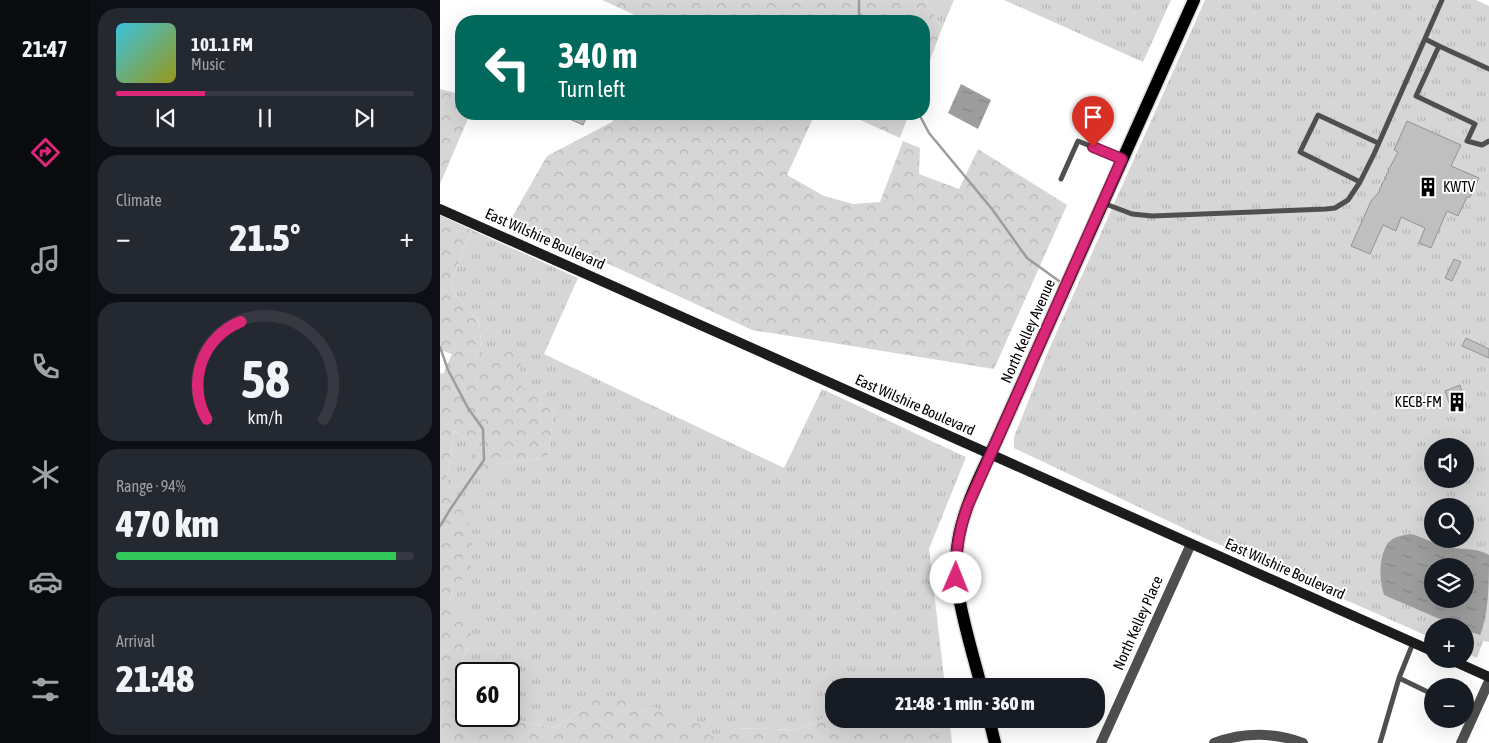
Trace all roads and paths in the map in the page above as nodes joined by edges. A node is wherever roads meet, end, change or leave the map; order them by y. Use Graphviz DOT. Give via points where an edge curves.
graph roads {
  1 [pos="1194,0"];
  2 [pos="1442,0"];
  3 [pos="1425,39"];
  4 [pos="1439,46"];
  5 [pos="1489,69"];
  6 [pos="1489,141"];
  7 [pos="1378,143"];
  8 [pos="1122,159"];
  9 [pos="1061,179"];
  10 [pos="1360,182"];
  11 [pos="1103,203"];
  12 [pos="440,209"];
  13 [pos="990,455"];
  14 [pos="1190,544"];
  15 [pos="1413,643"];
  16 [pos="1424,648"];
  17 [pos="1469,668"];
  18 [pos="1489,677"];
  19 [pos="979,678"];
  20 [pos="1399,678"];
  21 [pos="1489,681"];
  22 [pos="1424,690"];
  23 [pos="991,728"];
  24 [pos="995,743"];
  25 [pos="1101,743"];
  26 [pos="1214,743"];
  27 [pos="1303,743"];
  28 [pos="1380,743"];
  29 [pos="1461,743"];
  1 -- 8 [label="main road, North Kelley Avenue"];
  2 -- 3 [label="lane"];
  3 -- 4 [label="lane"];
  3 -- 7 [label="lane"];
  4 -- 5 [label="lane"];
  4 -- 6 [label="lane" via="1416,96 1475,124 1467,141 1482,145"];
  7 -- 10 [label="lane"];
  7 -- 10 [label="lane" via="1318,116 1300,152"];
  8 -- 9 [label="lane" via="1078,141"];
  8 -- 11 [label="main road, North Kelley Avenue"];
  10 -- 11 [label="lane" via="1348,200 1326,210 1152,216 1124,212"];
  11 -- 13 [label="main road, North Kelley Avenue"];
  12 -- 13 [label="street, East Wilshire Boulevard"];
  13 -- 14 [label="street, East Wilshire Boulevard"];
  13 -- 19 [label="main road, North Kelley Avenue" via="962,523 956,560 958,592"];
  14 -- 15 [label="street, East Wilshire Boulevard"];
  14 -- 25 [label="street, North Kelley Place"];
  15 -- 16 [label="street, East Wilshire Boulevard"];
  15 -- 20 [label="lane"];
  17 -- 18 [label="street"];
  20 -- 22 [label="lane"];
  20 -- 28 [label="lane"];
  21 -- 29 [label="street"];
  23 -- 24 [label="main road"];
  26 -- 27 [label="street" via="1236,736 1265,734"];
}
